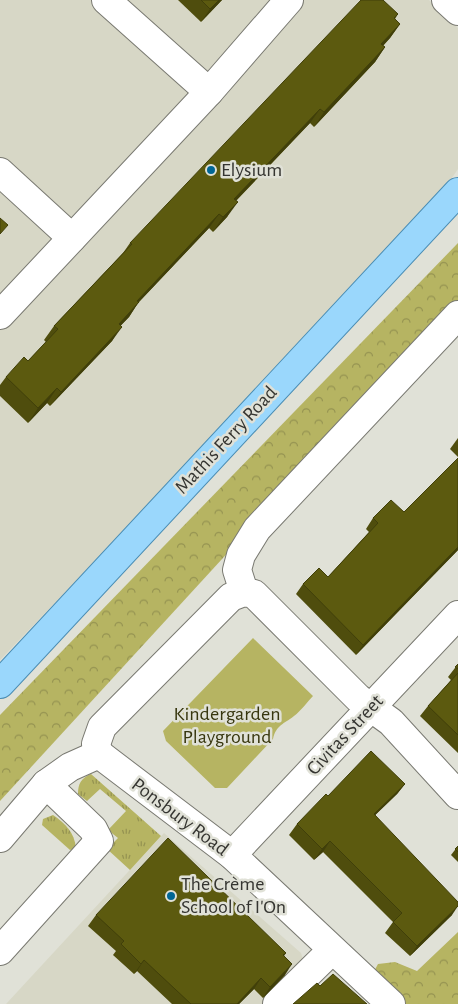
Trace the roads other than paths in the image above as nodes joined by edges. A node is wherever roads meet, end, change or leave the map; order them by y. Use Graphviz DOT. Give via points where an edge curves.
graph roads {
  1 [pos="106,0"];
  2 [pos="289,0"];
  3 [pos="446,0"];
  4 [pos="458,11"];
  5 [pos="209,92"];
  6 [pos="0,172"];
  7 [pos="456,191"];
  8 [pos="72,238"];
  9 [pos="0,315"];
  10 [pos="458,315"];
  11 [pos="244,592"];
  12 [pos="458,615"];
  13 [pos="0,684"];
  14 [pos="370,708"];
  15 [pos="98,754"];
  16 [pos="46,784"];
  17 [pos="458,795"];
  18 [pos="0,838"];
  19 [pos="232,856"];
  20 [pos="332,950"];
  21 [pos="0,951"];
  22 [pos="277,1004"];
  23 [pos="391,1004"];
  1 -- 5 [label="street"];
  2 -- 5 [label="street"];
  3 -- 4 [label="street"];
  5 -- 8 [label="street"];
  6 -- 8 [label="street"];
  7 -- 13 [label="main road, Mathis Ferry Road"];
  8 -- 9 [label="street"];
  10 -- 11 [label="street" via="257,529 241,555 237,570"];
  11 -- 14 [label="street" via="254,594"];
  11 -- 15 [label="street" via="231,597 102,727 96,744"];
  12 -- 14 [label="street, Civitas Street"];
  14 -- 17 [label="street" via="391,722"];
  14 -- 19 [label="street, Civitas Street"];
  15 -- 16 [label="street" via="70,767"];
  15 -- 19 [label="street, Ponsbury Road"];
  16 -- 18 [label="street"];
  16 -- 21 [label="street" via="93,829 98,841"];
  19 -- 20 [label="street, Ponsbury Road"];
  20 -- 22 [label="street"];
  20 -- 23 [label="street, Ponsbury Road"];
}
